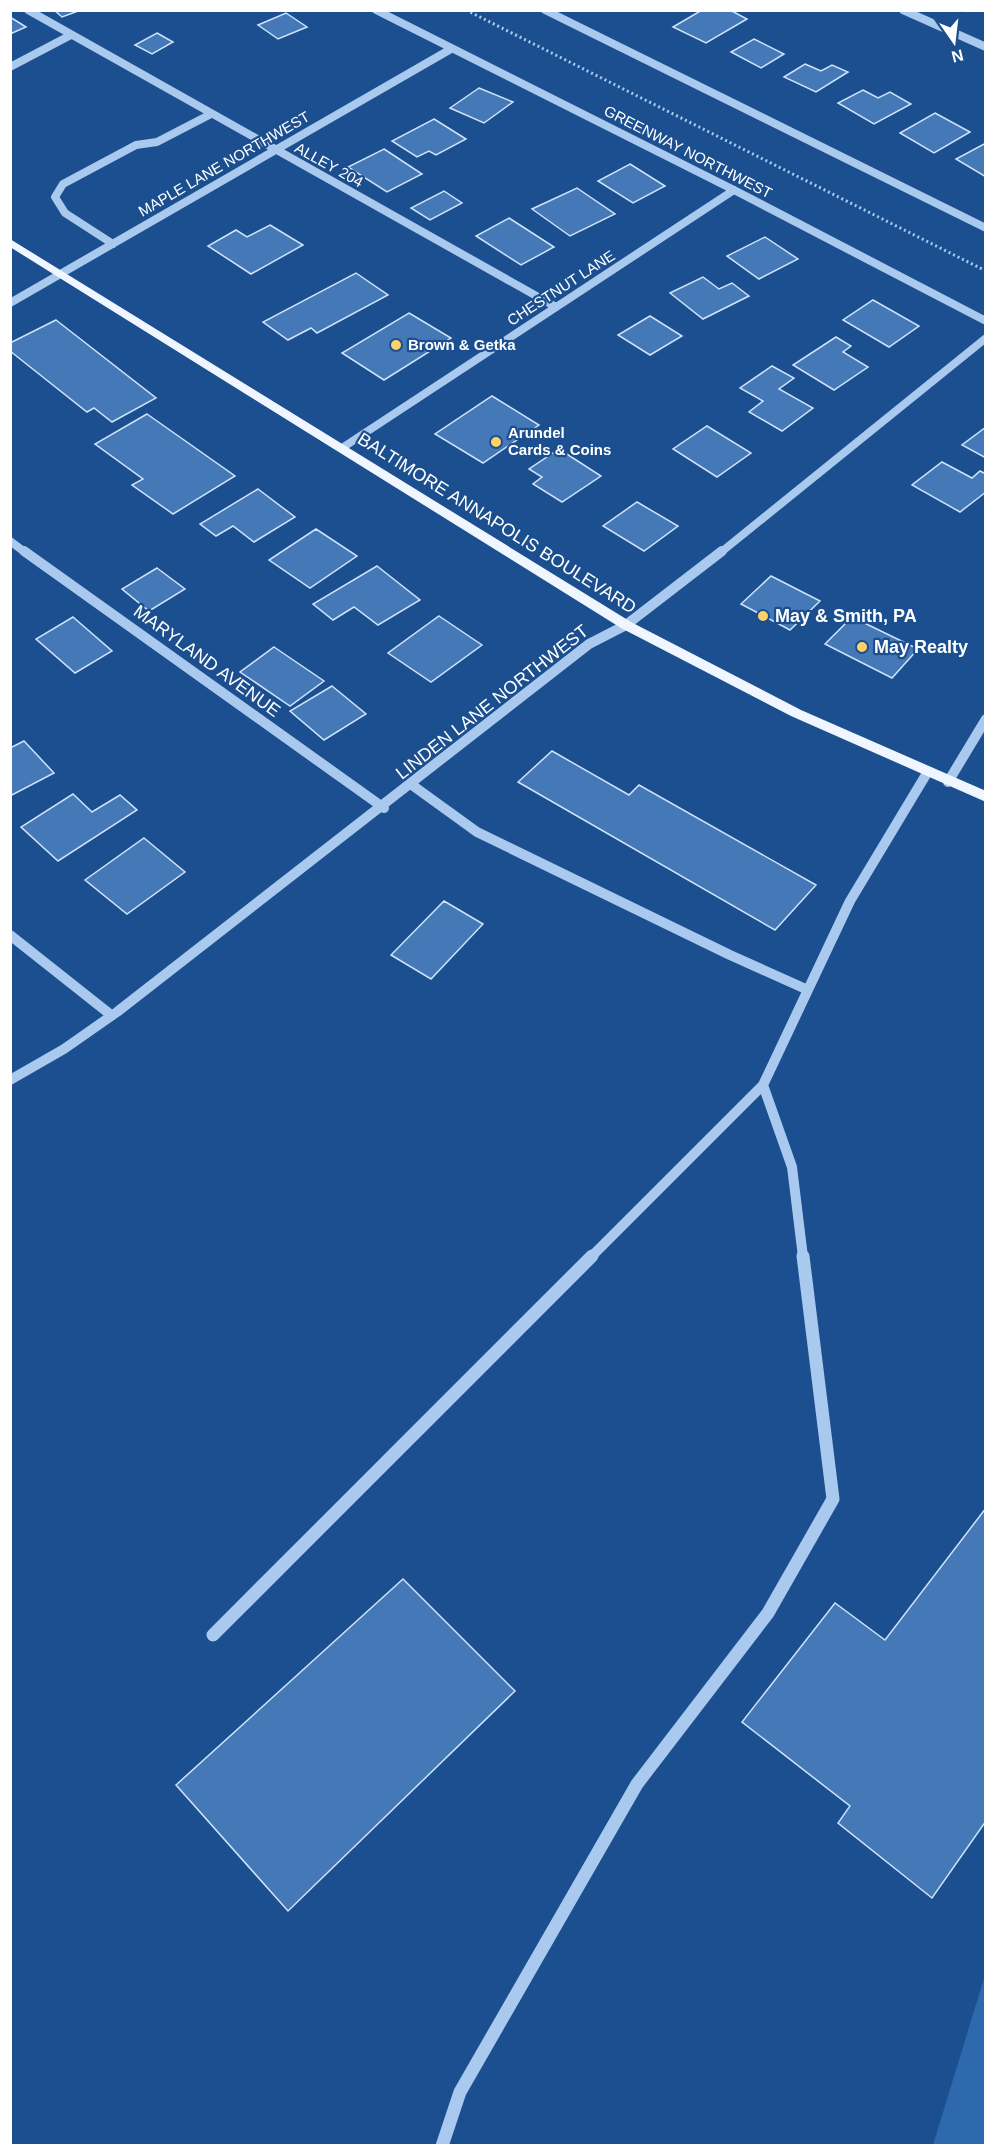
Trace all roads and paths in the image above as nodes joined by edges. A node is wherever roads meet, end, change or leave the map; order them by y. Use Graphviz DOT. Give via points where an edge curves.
graph roads {
  1 [pos="28,10"];
  2 [pos="376,10"];
  3 [pos="465,10"];
  4 [pos="545,10"];
  5 [pos="903,10"];
  6 [pos="71,35"];
  7 [pos="986,47"];
  8 [pos="452,49"];
  9 [pos="10,67"];
  10 [pos="211,114"];
  11 [pos="273,150"];
  12 [pos="734,190"];
  13 [pos="986,228"];
  14 [pos="10,242"];
  15 [pos="113,244"];
  16 [pos="986,271"];
  17 [pos="62,274"];
  18 [pos="10,303"];
  19 [pos="556,307"];
  20 [pos="986,321"];
  21 [pos="986,338"];
  22 [pos="342,448"];
  23 [pos="10,541"];
  24 [pos="626,625"];
  25 [pos="986,720"];
  26 [pos="927,773"];
  27 [pos="948,782"];
  28 [pos="412,785"];
  29 [pos="986,797"];
  30 [pos="384,808"];
  31 [pos="10,935"];
  32 [pos="808,990"];
  33 [pos="111,1016"];
  34 [pos="10,1080"];
  35 [pos="763,1085"];
  36 [pos="213,1635"];
  37 [pos="442,2145"];
  1 -- 6 [label="street, ALLEY 204"];
  2 -- 8 [label="street, GREENWAY NORTHWEST"];
  3 -- 16 [label="path"];
  4 -- 13 [label="street"];
  5 -- 7 [label="street"];
  6 -- 9 [label="street"];
  6 -- 10 [label="street, ALLEY 204"];
  8 -- 11 [label="street, MAPLE LANE NORTHWEST"];
  8 -- 12 [label="street, GREENWAY NORTHWEST"];
  10 -- 11 [label="street, ALLEY 204"];
  10 -- 15 [label="street" via="157,142 136,145 63,184 55,196 64,213"];
  11 -- 15 [label="street, MAPLE LANE NORTHWEST"];
  11 -- 19 [label="street, ALLEY 204"];
  12 -- 19 [label="street, CHESTNUT LANE"];
  12 -- 20 [label="street, GREENWAY NORTHWEST"];
  14 -- 17 [label="main road, BALTIMORE ANNAPOLIS BOULEVARD"];
  15 -- 17 [label="street, MAPLE LANE NORTHWEST"];
  17 -- 18 [label="street, MAPLE LANE NORTHWEST"];
  17 -- 22 [label="main road, BALTIMORE ANNAPOLIS BOULEVARD"];
  19 -- 22 [label="street, CHESTNUT LANE"];
  21 -- 24 [label="street, LINDEN LANE NORTHWEST"];
  22 -- 24 [label="main road, BALTIMORE ANNAPOLIS BOULEVARD"];
  23 -- 30 [label="street, MARYLAND AVENUE"];
  24 -- 26 [label="main road, BALTIMORE ANNAPOLIS BOULEVARD" via="796,713"];
  24 -- 28 [label="street, LINDEN LANE NORTHWEST" via="589,644"];
  25 -- 27 [label="street"];
  26 -- 27 [label="main road, BALTIMORE ANNAPOLIS BOULEVARD"];
  26 -- 32 [label="street" via="850,901"];
  27 -- 29 [label="main road, BALTIMORE ANNAPOLIS BOULEVARD"];
  28 -- 30 [label="street, LINDEN LANE NORTHWEST"];
  28 -- 32 [label="street" via="477,832"];
  30 -- 33 [label="street, LINDEN LANE NORTHWEST"];
  31 -- 33 [label="street"];
  32 -- 35 [label="street"];
  33 -- 34 [label="street, LINDEN LANE NORTHWEST" via="36,1068"];
  35 -- 36 [label="street"];
  35 -- 37 [label="street" via="792,1167 833,1499 768,1613 637,1784 460,2092"];
}
